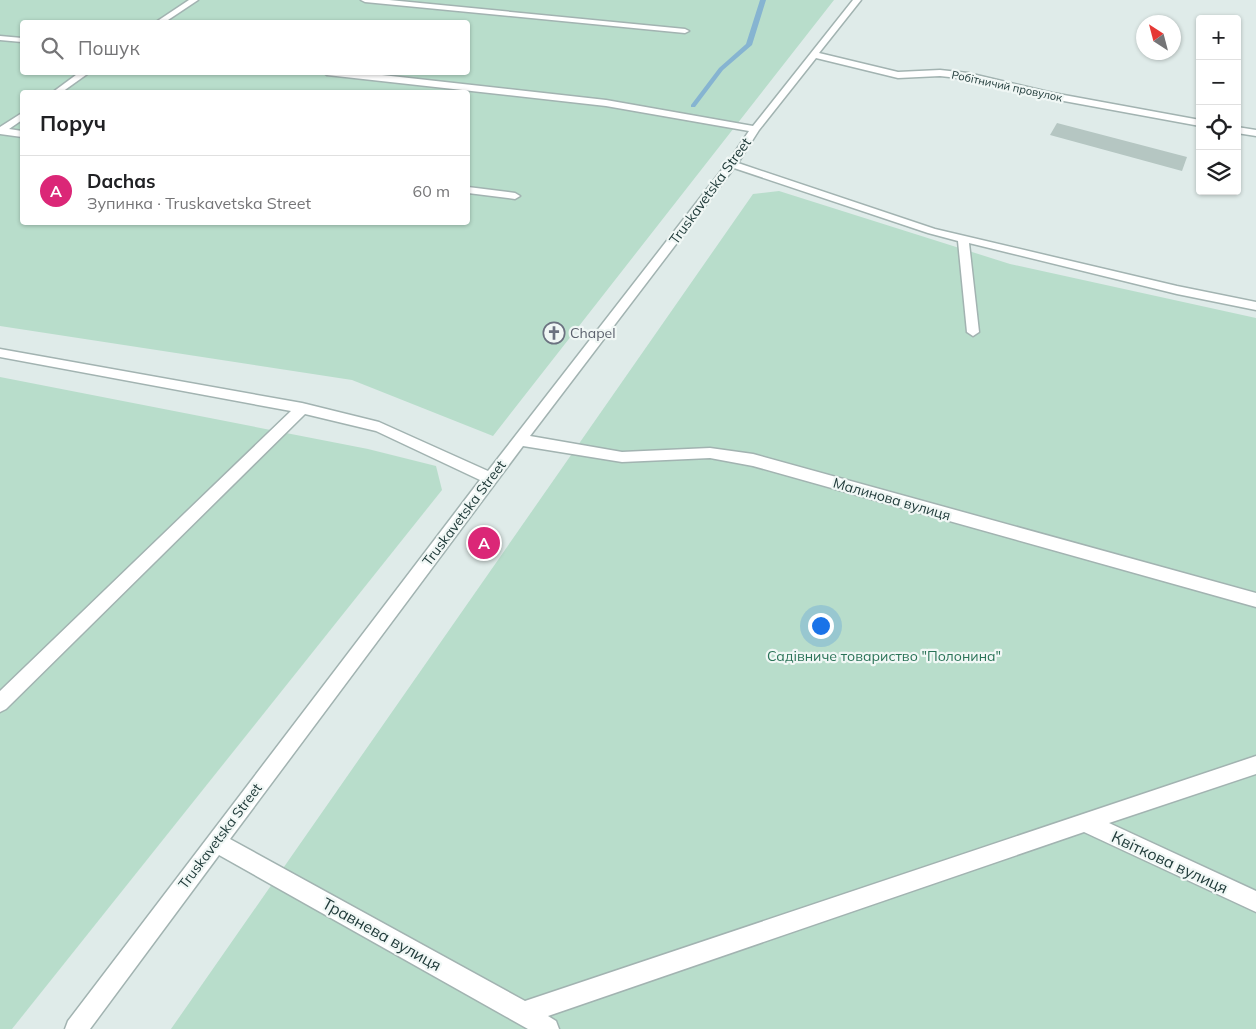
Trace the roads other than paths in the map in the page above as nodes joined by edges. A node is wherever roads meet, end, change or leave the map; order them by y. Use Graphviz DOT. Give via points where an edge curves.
graph roads {
  1 [pos="194,0"];
  2 [pos="365,0"];
  3 [pos="857,0"];
  4 [pos="163,20"];
  5 [pos="685,31"];
  6 [pos="0,38"];
  7 [pos="20,40"];
  8 [pos="815,55"];
  9 [pos="82,75"];
  10 [pos="354,75"];
  11 [pos="60,90"];
  12 [pos="20,117"];
  13 [pos="1196,122"];
  14 [pos="755,129"];
  15 [pos="0,131"];
  16 [pos="1241,131"];
  17 [pos="20,134"];
  18 [pos="1256,134"];
  19 [pos="732,164"];
  20 [pos="470,190"];
  21 [pos="515,196"];
  22 [pos="964,238"];
  23 [pos="1256,306"];
  24 [pos="973,332"];
  25 [pos="0,353"];
  26 [pos="302,408"];
  27 [pos="520,440"];
  28 [pos="490,478"];
  29 [pos="1256,600"];
  30 [pos="0,703"];
  31 [pos="1256,765"];
  32 [pos="1084,822"];
  33 [pos="216,842"];
  34 [pos="1256,902"];
  35 [pos="524,1013"];
  36 [pos="76,1029"];
  37 [pos="548,1029"];
  1 -- 4 [label="street"];
  2 -- 5 [label="street"];
  3 -- 8 [label="street, Truskavetska Street"];
  6 -- 7 [label="street"];
  8 -- 13 [label="street, Робітничий провулок" via="898,75 940,73 968,76 1053,96"];
  8 -- 14 [label="street, Truskavetska Street"];
  9 -- 11 [label="street"];
  10 -- 14 [label="street" via="606,103"];
  12 -- 15 [label="street"];
  14 -- 19 [label="street, Truskavetska Street"];
  15 -- 17 [label="street"];
  16 -- 18 [label="street"];
  19 -- 22 [label="street" via="932,231"];
  19 -- 27 [label="street, Truskavetska Street"];
  20 -- 21 [label="street"];
  22 -- 23 [label="street"];
  22 -- 24 [label="street"];
  25 -- 26 [label="street"];
  26 -- 28 [label="street" via="379,427"];
  26 -- 30 [label="street"];
  27 -- 28 [label="street, Truskavetska Street"];
  27 -- 29 [label="street, Малинова вулиця" via="622,457 710,453 753,460"];
  28 -- 33 [label="street, Truskavetska Street"];
  31 -- 32 [label="street"];
  32 -- 34 [label="street, Квіткова вулиця"];
  32 -- 35 [label="street"];
  33 -- 35 [label="street, Травнева вулиця"];
  33 -- 36 [label="street, Truskavetska Street"];
  35 -- 37 [label="street, Травнева вулиця"];
}
